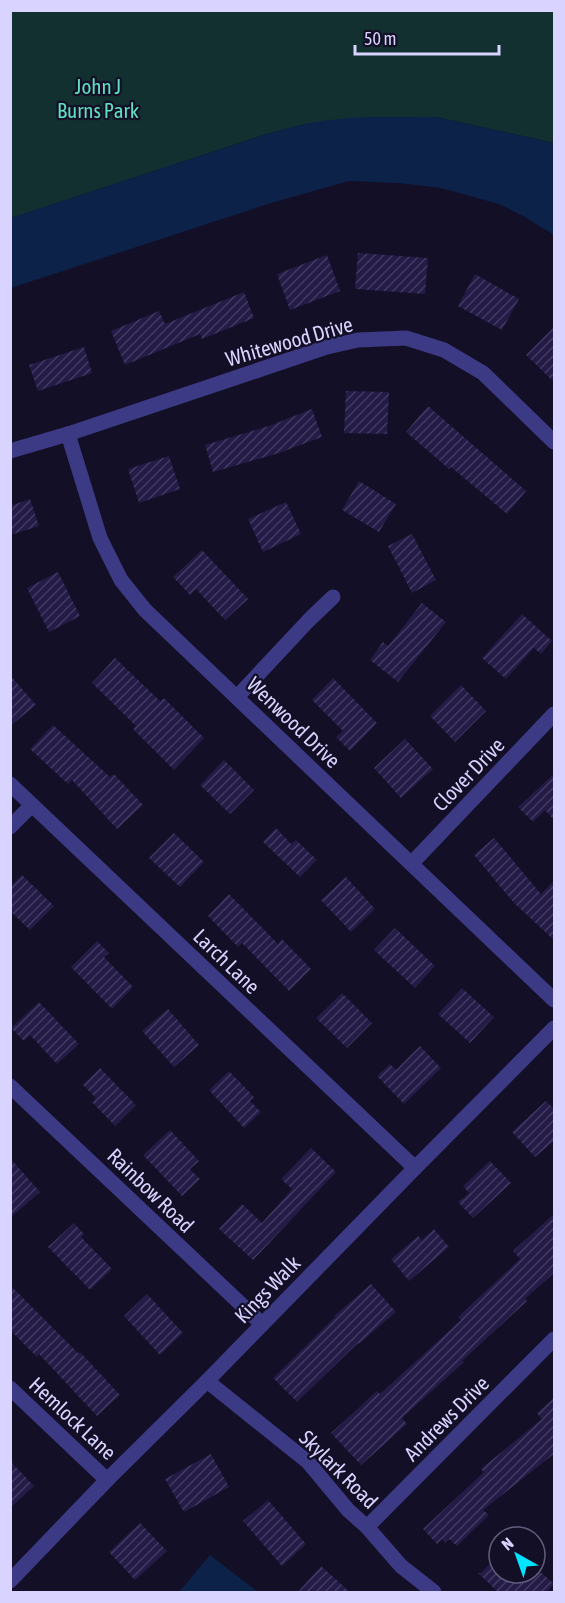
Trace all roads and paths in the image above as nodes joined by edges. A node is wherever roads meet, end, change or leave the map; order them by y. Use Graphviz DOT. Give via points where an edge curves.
graph roads {
  1 [pos="68,434"];
  2 [pos="555,442"];
  3 [pos="10,451"];
  4 [pos="333,597"];
  5 [pos="237,697"];
  6 [pos="555,714"];
  7 [pos="10,784"];
  8 [pos="32,805"];
  9 [pos="10,827"];
  10 [pos="412,863"];
  11 [pos="555,999"];
  12 [pos="555,1028"];
  13 [pos="10,1086"];
  14 [pos="415,1168"];
  15 [pos="262,1324"];
  16 [pos="555,1339"];
  17 [pos="207,1381"];
  18 [pos="10,1388"];
  19 [pos="108,1480"];
  20 [pos="367,1527"];
  21 [pos="10,1581"];
  22 [pos="434,1593"];
  1 -- 2 [label="street, Whitewood Drive" via="327,347 358,340 406,338 444,350 483,373"];
  1 -- 3 [label="street, Whitewood Drive"];
  1 -- 5 [label="street, Wenwood Drive" via="100,538 121,580 145,610"];
  4 -- 5 [label="street"];
  5 -- 10 [label="street, Wenwood Drive"];
  6 -- 10 [label="street, Clover Drive"];
  7 -- 8 [label="street, Larch Lane"];
  8 -- 9 [label="street"];
  8 -- 14 [label="street, Larch Lane"];
  10 -- 11 [label="street, Wenwood Drive"];
  12 -- 14 [label="street, Kings Walk"];
  13 -- 15 [label="street, Rainbow Road"];
  14 -- 15 [label="street, Kings Walk"];
  15 -- 17 [label="street, Kings Walk"];
  16 -- 20 [label="street, Andrews Drive"];
  17 -- 19 [label="street, Kings Walk"];
  17 -- 20 [label="street, Skylark Road" via="308,1462"];
  18 -- 19 [label="street, Hemlock Lane"];
  19 -- 21 [label="street, Kings Walk"];
  20 -- 22 [label="street, Skylark Road" via="401,1566"];
}
